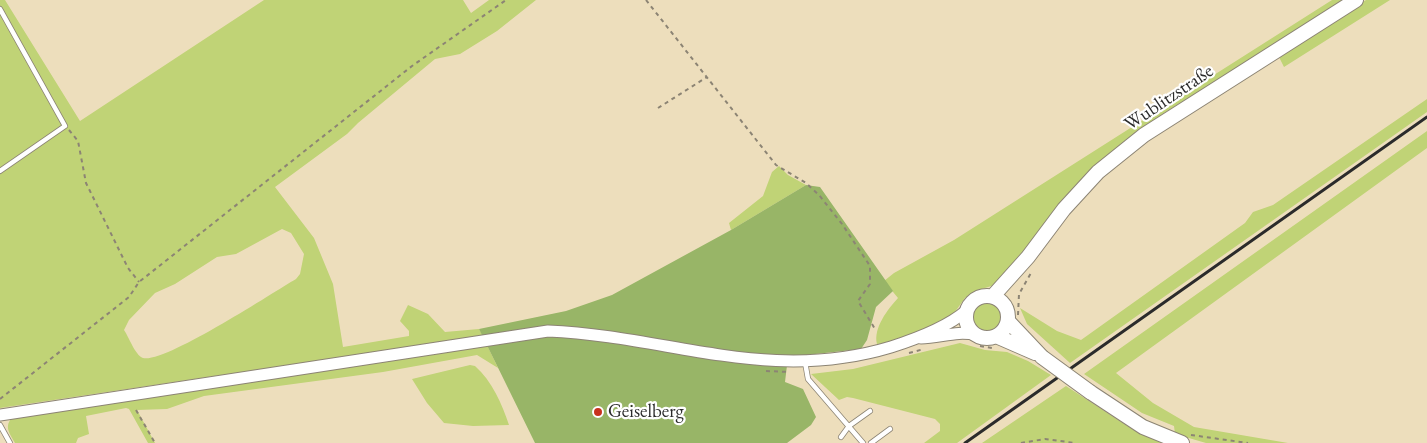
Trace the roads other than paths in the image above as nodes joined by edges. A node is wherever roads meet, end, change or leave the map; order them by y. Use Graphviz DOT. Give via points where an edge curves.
graph roads {
  1 [pos="1356,0"];
  2 [pos="0,9"];
  3 [pos="0,171"];
  4 [pos="998,300"];
  5 [pos="966,311"];
  6 [pos="1013,320"];
  7 [pos="919,338"];
  8 [pos="975,340"];
  9 [pos="995,342"];
  10 [pos="1041,356"];
  11 [pos="806,367"];
  12 [pos="870,411"];
  13 [pos="0,415"];
  14 [pos="0,425"];
  15 [pos="849,426"];
  16 [pos="890,429"];
  17 [pos="841,437"];
  18 [pos="1185,439"];
  19 [pos="10,443"];
  20 [pos="863,443"];
  21 [pos="871,443"];
  1 -- 4 [label="main road, Wublitzstraße" via="1144,135 1091,179 1064,209 1030,264"];
  2 -- 3 [label="lane" via="65,126"];
  4 -- 5 [label="main road" via="986,295 973,300"];
  4 -- 6 [label="main road"];
  5 -- 7 [label="street" via="956,320"];
  5 -- 8 [label="main road" via="967,325"];
  6 -- 9 [label="main road"];
  6 -- 10 [label="main road"];
  7 -- 8 [label="street" via="965,332"];
  7 -- 11 [label="street" via="852,358"];
  8 -- 9 [label="main road" via="982,338"];
  9 -- 10 [label="main road"];
  10 -- 18 [label="main road, bridge" via="1143,427"];
  11 -- 13 [label="street" via="727,357 613,336 548,331"];
  11 -- 15 [label="lane" via="808,379"];
  12 -- 15 [label="lane"];
  14 -- 19 [label="lane"];
  15 -- 17 [label="lane"];
  15 -- 20 [label="lane"];
  16 -- 21 [label="lane"];
}
